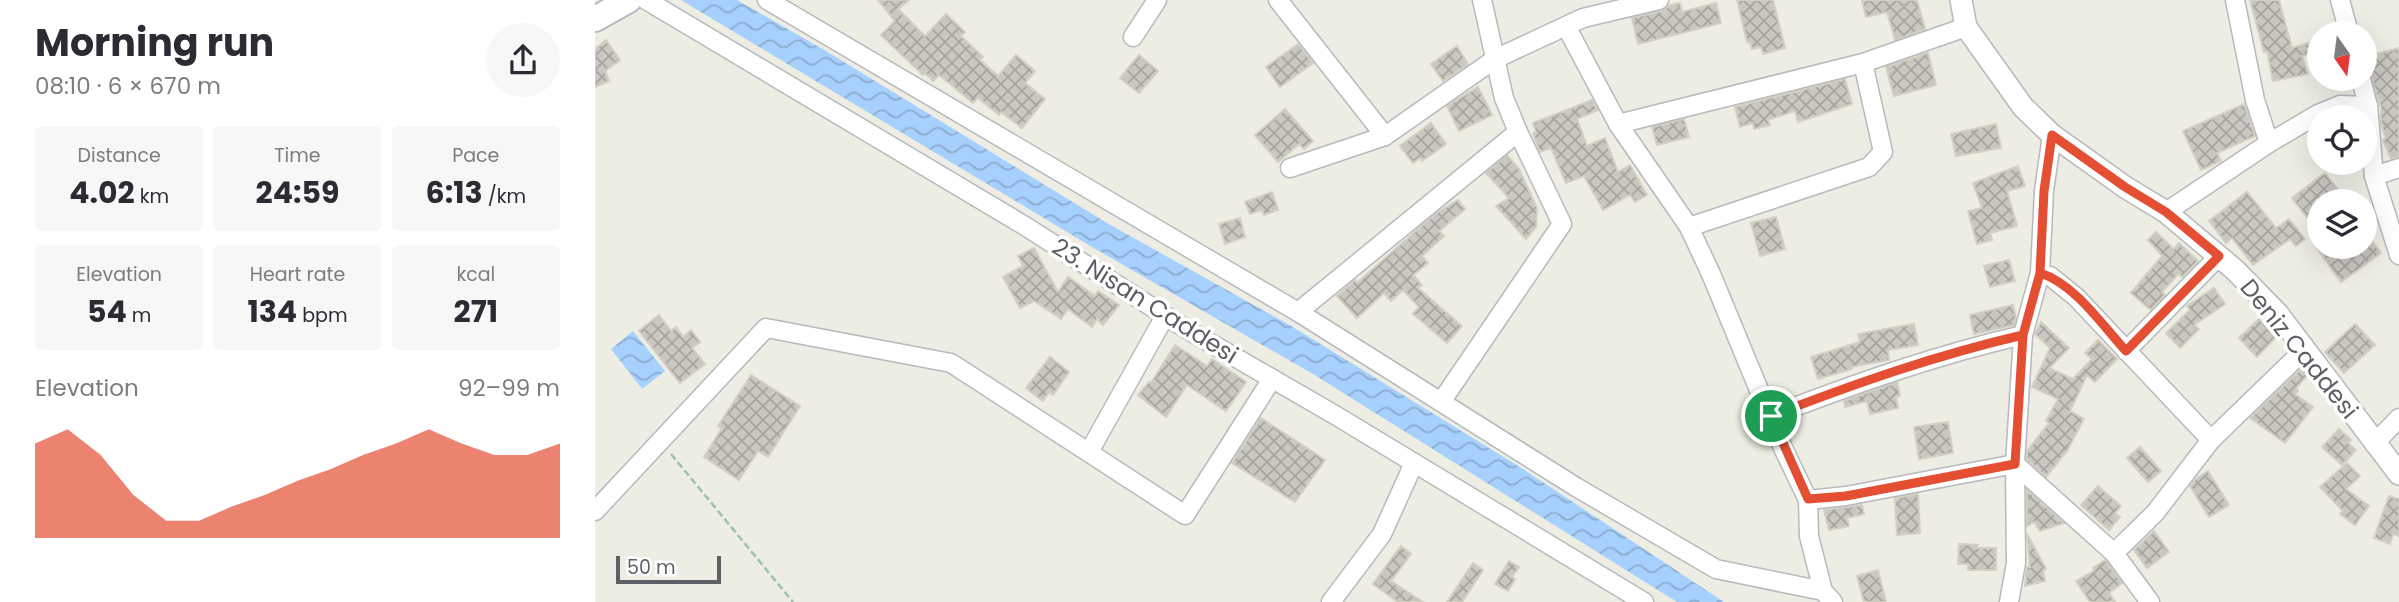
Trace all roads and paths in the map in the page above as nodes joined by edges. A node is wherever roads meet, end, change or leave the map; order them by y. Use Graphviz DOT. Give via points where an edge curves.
graph roads {
  1 [pos="629,0"];
  2 [pos="646,0"];
  3 [pos="767,0"];
  4 [pos="1157,0"];
  5 [pos="1278,0"];
  6 [pos="1482,0"];
  7 [pos="1658,0"];
  8 [pos="1961,0"];
  9 [pos="2235,0"];
  10 [pos="2340,0"];
  11 [pos="1577,15"];
  12 [pos="595,19"];
  13 [pos="2346,21"];
  14 [pos="1966,27"];
  15 [pos="1133,37"];
  16 [pos="1495,59"];
  17 [pos="1863,63"];
  18 [pos="2307,121"];
  19 [pos="1618,124"];
  20 [pos="1518,132"];
  21 [pos="2052,135"];
  22 [pos="1385,136"];
  23 [pos="2269,143"];
  24 [pos="2399,168"];
  25 [pos="1290,169"];
  26 [pos="2374,176"];
  27 [pos="2166,212"];
  28 [pos="1689,228"];
  29 [pos="2399,255"];
  30 [pos="2219,256"];
  31 [pos="2040,273"];
  32 [pos="1298,313"];
  33 [pos="1165,316"];
  34 [pos="2023,335"];
  35 [pos="2304,350"];
  36 [pos="2126,351"];
  37 [pos="1272,379"];
  38 [pos="1441,402"];
  39 [pos="1771,416"];
  40 [pos="2399,418"];
  41 [pos="660,440"];
  42 [pos="2211,440"];
  43 [pos="2374,444"];
  44 [pos="1089,452"];
  45 [pos="1414,463"];
  46 [pos="2015,464"];
  47 [pos="2399,474"];
  48 [pos="1808,499"];
  49 [pos="595,511"];
  50 [pos="2114,553"];
  51 [pos="1828,597"];
  52 [pos="793,602"];
  53 [pos="1331,602"];
  54 [pos="1644,602"];
  55 [pos="2009,602"];
  56 [pos="2150,602"];
  1 -- 12 [label="main road"];
  2 -- 33 [label="street, 23. Nisan Caddesi" via="1025,226"];
  3 -- 32 [label="street"];
  4 -- 15 [label="street"];
  5 -- 22 [label="street"];
  6 -- 16 [label="street"];
  7 -- 11 [label="street"];
  8 -- 14 [label="street, Deniz Caddesi"];
  9 -- 23 [label="street" via="2250,79"];
  10 -- 13 [label="street"];
  11 -- 16 [label="street"];
  11 -- 19 [label="street"];
  14 -- 17 [label="street"];
  14 -- 21 [label="street, Deniz Caddesi" via="2023,107"];
  16 -- 20 [label="street"];
  16 -- 22 [label="street"];
  17 -- 19 [label="street"];
  17 -- 28 [label="street" via="1883,152 1869,167"];
  18 -- 23 [label="street"];
  19 -- 28 [label="street"];
  20 -- 32 [label="street"];
  20 -- 38 [label="street" via="1562,224"];
  21 -- 27 [label="street, Deniz Caddesi"];
  21 -- 31 [label="street"];
  22 -- 25 [label="street"];
  23 -- 27 [label="street"];
  24 -- 26 [label="street"];
  26 -- 29 [label="street"];
  27 -- 30 [label="street, Deniz Caddesi"];
  28 -- 39 [label="street"];
  30 -- 35 [label="street, Deniz Caddesi" via="2278,314"];
  30 -- 36 [label="street"];
  31 -- 34 [label="street"];
  31 -- 36 [label="street" via="2076,297"];
  32 -- 38 [label="street"];
  33 -- 37 [label="street, 23. Nisan Caddesi"];
  33 -- 44 [label="street"];
  34 -- 39 [label="street" via="1953,352"];
  34 -- 46 [label="street"];
  35 -- 42 [label="street"];
  35 -- 43 [label="street, Deniz Caddesi"];
  36 -- 42 [label="street"];
  37 -- 44 [label="street" via="1185,514"];
  37 -- 45 [label="street, 23. Nisan Caddesi"];
  38 -- 51 [label="street" via="1716,569"];
  39 -- 48 [label="street"];
  40 -- 43 [label="street"];
  41 -- 44 [label="street" via="766,328 951,363"];
  41 -- 49 [label="street"];
  41 -- 52 [label="path"];
  42 -- 50 [label="street" via="2155,513"];
  43 -- 47 [label="street, Deniz Caddesi"];
  45 -- 53 [label="street" via="1382,534"];
  45 -- 54 [label="street, 23. Nisan Caddesi"];
  46 -- 48 [label="street"];
  46 -- 50 [label="street"];
  46 -- 55 [label="street" via="2016,563"];
  48 -- 51 [label="street" via="1809,536"];
  50 -- 56 [label="street"];
}
